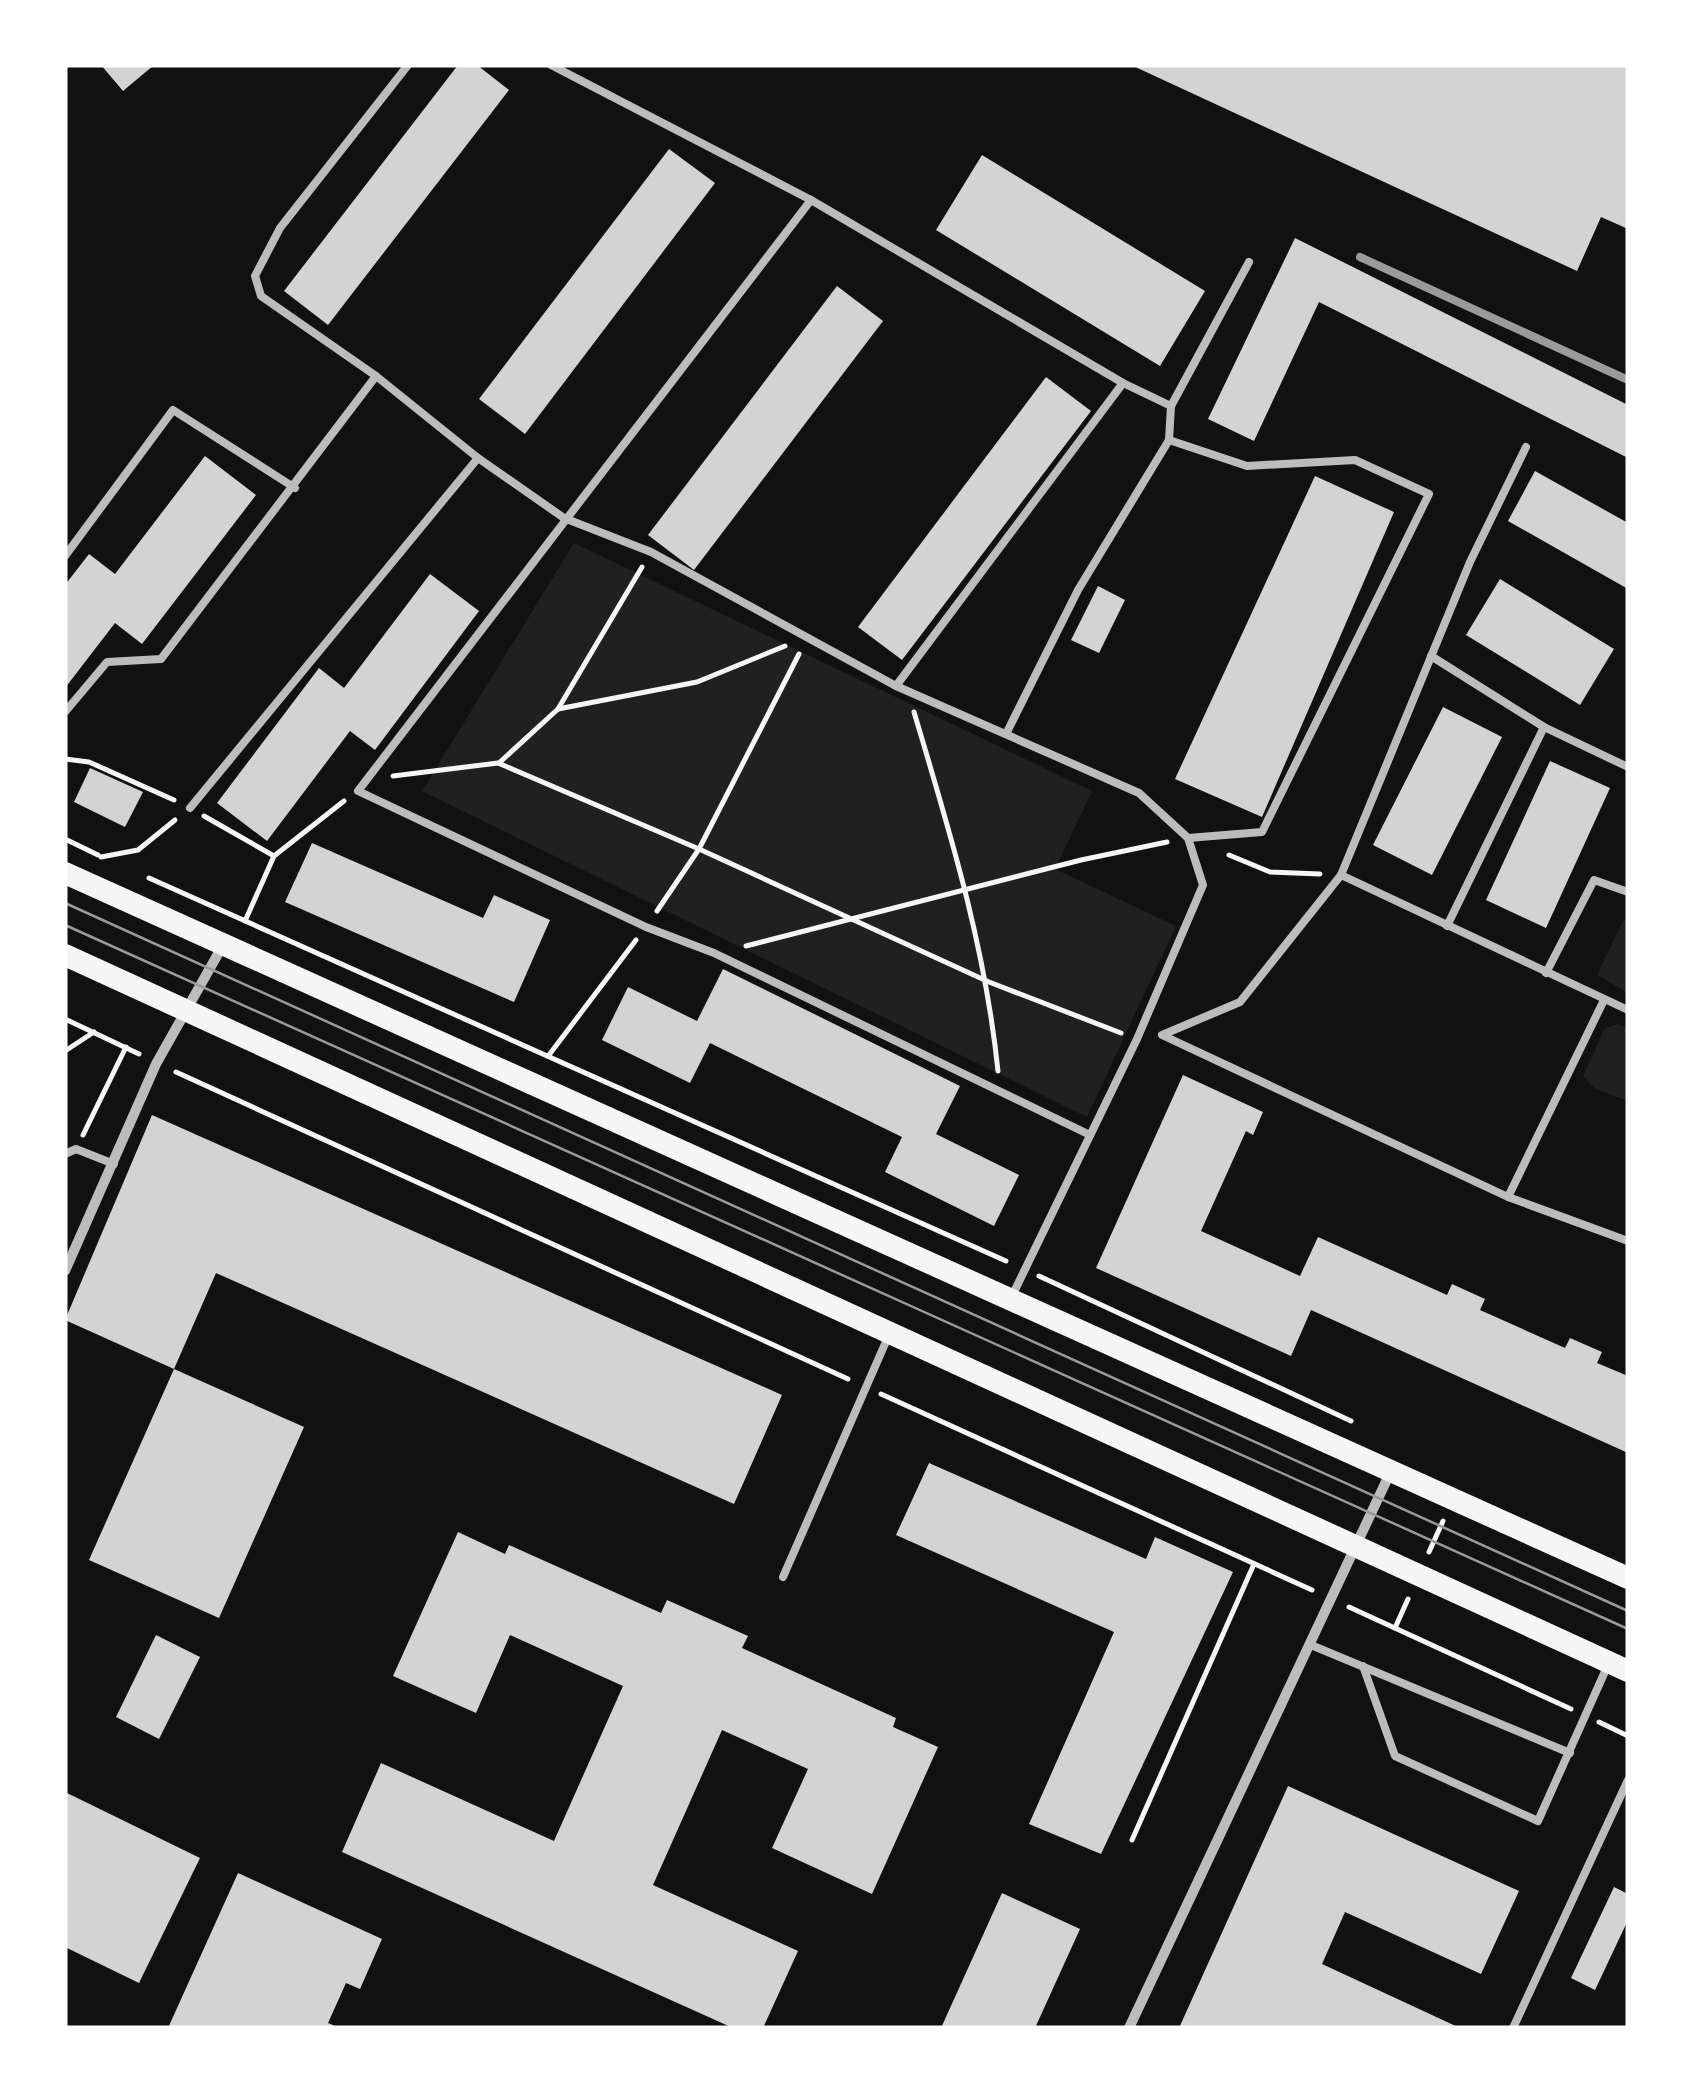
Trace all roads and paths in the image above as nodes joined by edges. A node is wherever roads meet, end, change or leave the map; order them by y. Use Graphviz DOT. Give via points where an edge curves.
graph roads {
  1 [pos="408,65"];
  2 [pos="552,65"];
  3 [pos="811,200"];
  4 [pos="1249,262"];
  5 [pos="376,376"];
  6 [pos="1123,383"];
  7 [pos="1171,406"];
  8 [pos="1169,440"];
  9 [pos="1526,447"];
  10 [pos="478,458"];
  11 [pos="295,488"];
  12 [pos="564,518"];
  13 [pos="651,552"];
  14 [pos="65,556"];
  15 [pos="807,638"];
  16 [pos="1431,656"];
  17 [pos="896,686"];
  18 [pos="908,694"];
  19 [pos="558,709"];
  20 [pos="65,712"];
  21 [pos="1544,727"];
  22 [pos="1006,734"];
  23 [pos="65,758"];
  24 [pos="498,763"];
  25 [pos="1628,766"];
  26 [pos="358,791"];
  27 [pos="190,808"];
  28 [pos="1188,838"];
  29 [pos="65,839"];
  30 [pos="699,849"];
  31 [pos="274,856"];
  32 [pos="101,857"];
  33 [pos="117,864"];
  34 [pos="134,872"];
  35 [pos="65,873"];
  36 [pos="1341,875"];
  37 [pos="967,888"];
  38 [pos="1628,892"];
  39 [pos="245,920"];
  40 [pos="852,922"];
  41 [pos="646,926"];
  42 [pos="1448,926"];
  43 [pos="223,944"];
  44 [pos="714,953"];
  45 [pos="65,955"];
  46 [pos="1546,973"];
  47 [pos="988,982"];
  48 [pos="1604,1000"];
  49 [pos="1628,1010"];
  50 [pos="186,1011"];
  51 [pos="65,1019"];
  52 [pos="94,1032"];
  53 [pos="1137,1039"];
  54 [pos="126,1048"];
  55 [pos="65,1051"];
  56 [pos="548,1056"];
  57 [pos="156,1064"];
  58 [pos="1000,1094"];
  59 [pos="1090,1135"];
  60 [pos="65,1144"];
  61 [pos="76,1149"];
  62 [pos="65,1154"];
  63 [pos="114,1164"];
  64 [pos="1508,1197"];
  65 [pos="1628,1241"];
  66 [pos="65,1270"];
  67 [pos="1024,1270"];
  68 [pos="1012,1296"];
  69 [pos="890,1333"];
  70 [pos="866,1387"];
  71 [pos="1360,1425"];
  72 [pos="1392,1470"];
  73 [pos="1357,1546"];
  74 [pos="1254,1564"];
  75 [pos="783,1577"];
  76 [pos="1628,1578"];
  77 [pos="1332,1600"];
  78 [pos="1311,1645"];
  79 [pos="1363,1666"];
  80 [pos="1619,1667"];
  81 [pos="1586,1716"];
  82 [pos="1628,1736"];
  83 [pos="1570,1754"];
  84 [pos="1628,1780"];
  85 [pos="1132,1840"];
  86 [pos="1129,2028"];
  87 [pos="1513,2028"];
  1 -- 5 [label="lane" via="280,228 254,276 261,296"];
  2 -- 3 [label="lane"];
  3 -- 6 [label="lane"];
  3 -- 12 [label="lane"];
  4 -- 7 [label="lane"];
  5 -- 10 [label="lane"];
  5 -- 11 [label="lane"];
  6 -- 7 [label="lane"];
  6 -- 17 [label="lane"];
  7 -- 8 [label="lane"];
  8 -- 22 [label="lane" via="1078,590"];
  8 -- 28 [label="lane" via="1247,466 1355,460 1429,494 1262,832"];
  9 -- 16 [label="lane"];
  10 -- 12 [label="lane"];
  10 -- 27 [label="lane"];
  11 -- 14 [label="lane" via="172,410"];
  11 -- 20 [label="lane" via="161,659 107,662"];
  12 -- 13 [label="lane"];
  12 -- 26 [label="lane"];
  13 -- 15 [label="lane"];
  13 -- 19 [label="path"];
  15 -- 17 [label="lane"];
  15 -- 19 [label="path" via="697,682"];
  15 -- 30 [label="path"];
  16 -- 21 [label="lane"];
  16 -- 36 [label="lane"];
  17 -- 18 [label="lane"];
  18 -- 22 [label="lane"];
  18 -- 37 [label="path"];
  19 -- 24 [label="path"];
  21 -- 25 [label="lane"];
  21 -- 42 [label="lane"];
  22 -- 28 [label="lane" via="1139,794"];
  23 -- 27 [label="path" via="89,762"];
  24 -- 26 [label="path" via="398,774"];
  24 -- 30 [label="path"];
  26 -- 31 [label="path"];
  26 -- 41 [label="lane"];
  27 -- 31 [label="path"];
  27 -- 32 [label="path" via="138,850"];
  28 -- 36 [label="path" via="1270,872"];
  28 -- 37 [label="path"];
  28 -- 53 [label="lane" via="1203,885"];
  29 -- 32 [label="path"];
  30 -- 40 [label="path"];
  30 -- 41 [label="path"];
  31 -- 39 [label="path"];
  32 -- 33 [label="path"];
  34 -- 39 [label="path"];
  35 -- 43 [label="main road"];
  36 -- 42 [label="lane"];
  36 -- 64 [label="lane" via="1240,1002 1162,1035"];
  37 -- 40 [label="path"];
  37 -- 47 [label="path"];
  38 -- 46 [label="lane" via="1594,880"];
  39 -- 56 [label="path"];
  40 -- 44 [label="path"];
  40 -- 47 [label="path"];
  41 -- 44 [label="lane"];
  41 -- 56 [label="path"];
  42 -- 46 [label="lane"];
  43 -- 50 [label="street"];
  43 -- 68 [label="main road"];
  44 -- 58 [label="lane"];
  45 -- 50 [label="main road"];
  46 -- 48 [label="lane"];
  47 -- 53 [label="path"];
  47 -- 58 [label="path"];
  48 -- 49 [label="lane"];
  48 -- 64 [label="lane"];
  50 -- 57 [label="street"];
  50 -- 69 [label="main road"];
  51 -- 52 [label="path"];
  52 -- 54 [label="path"];
  52 -- 55 [label="path"];
  53 -- 59 [label="lane"];
  54 -- 57 [label="path"];
  54 -- 61 [label="path"];
  56 -- 67 [label="path"];
  57 -- 63 [label="street"];
  57 -- 70 [label="path"];
  58 -- 59 [label="lane"];
  59 -- 67 [label="lane"];
  60 -- 61 [label="lane"];
  61 -- 62 [label="lane"];
  61 -- 63 [label="lane"];
  63 -- 66 [label="street"];
  64 -- 65 [label="lane"];
  67 -- 68 [label="lane"];
  67 -- 71 [label="path"];
  68 -- 72 [label="main road"];
  69 -- 70 [label="lane"];
  69 -- 73 [label="main road"];
  70 -- 74 [label="path"];
  70 -- 75 [label="lane"];
  72 -- 73 [label="street"];
  72 -- 76 [label="main road"];
  73 -- 77 [label="street"];
  73 -- 80 [label="main road"];
  74 -- 77 [label="path"];
  74 -- 85 [label="path"];
  77 -- 78 [label="street"];
  77 -- 81 [label="path"];
  78 -- 79 [label="lane"];
  78 -- 86 [label="street"];
  79 -- 83 [label="lane"];
  79 -- 83 [label="lane" via="1395,1756 1538,1821"];
  80 -- 81 [label="lane"];
  81 -- 82 [label="path"];
  81 -- 83 [label="lane"];
  84 -- 87 [label="lane"];
}
